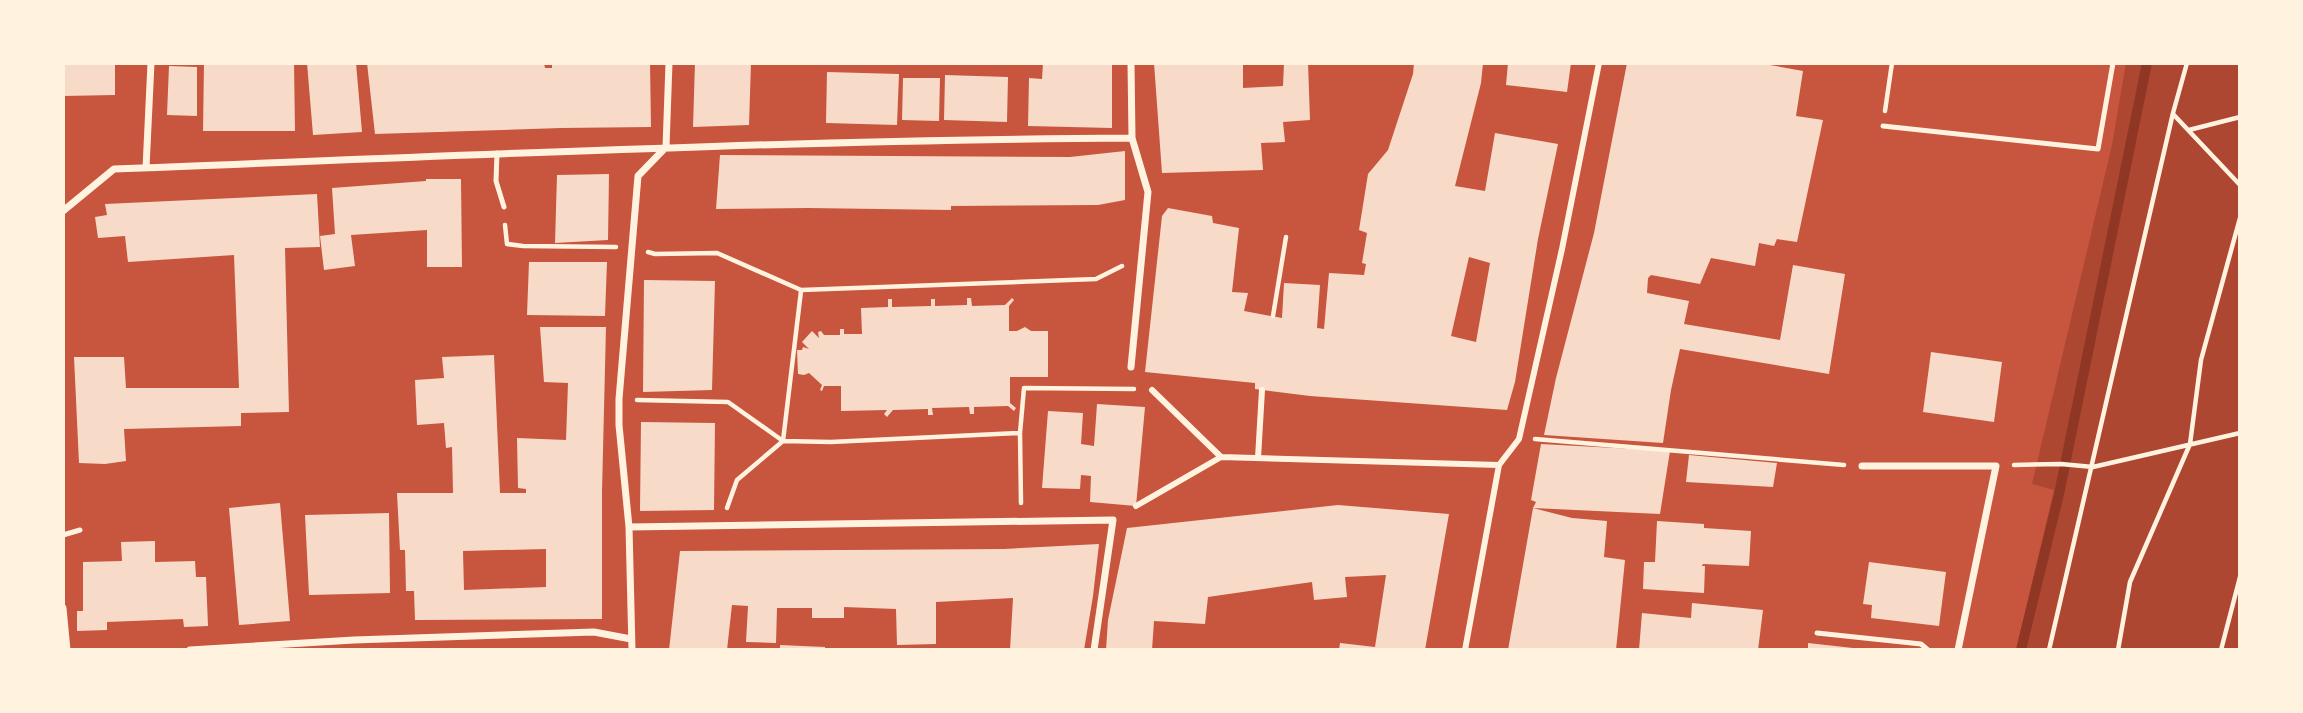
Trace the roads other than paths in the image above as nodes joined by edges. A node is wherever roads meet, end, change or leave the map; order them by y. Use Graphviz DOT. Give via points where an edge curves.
graph roads {
  1 [pos="151,63"];
  2 [pos="669,63"];
  3 [pos="1131,63"];
  4 [pos="1599,63"];
  5 [pos="2113,63"];
  6 [pos="1883,126"];
  7 [pos="1132,138"];
  8 [pos="666,146"];
  9 [pos="497,153"];
  10 [pos="146,168"];
  11 [pos="504,207"];
  12 [pos="63,211"];
  13 [pos="1131,367"];
  14 [pos="1152,390"];
  15 [pos="1262,390"];
  16 [pos="1221,457"];
  17 [pos="1258,458"];
  18 [pos="1499,465"];
  19 [pos="1862,466"];
  20 [pos="1136,506"];
  21 [pos="629,527"];
  22 [pos="80,530"];
  23 [pos="63,535"];
  24 [pos="63,608"];
  25 [pos="1817,633"];
  26 [pos="631,639"];
  27 [pos="66,650"];
  28 [pos="190,650"];
  29 [pos="632,650"];
  30 [pos="1094,650"];
  31 [pos="1465,650"];
  32 [pos="1928,650"];
  33 [pos="1958,650"];
  1 -- 10 [label="street"];
  2 -- 8 [label="street"];
  3 -- 7 [label="street"];
  4 -- 18 [label="street" via="1519,439"];
  5 -- 6 [label="lane" via="2098,149"];
  7 -- 8 [label="street"];
  7 -- 13 [label="street" via="1148,192"];
  8 -- 9 [label="street"];
  8 -- 21 [label="street" via="638,176 631,248 618,425"];
  9 -- 10 [label="street"];
  9 -- 11 [label="lane" via="496,181"];
  10 -- 12 [label="street" via="114,169"];
  14 -- 16 [label="street"];
  15 -- 17 [label="street"];
  16 -- 17 [label="street"];
  16 -- 20 [label="street"];
  17 -- 18 [label="street"];
  18 -- 31 [label="street"];
  19 -- 33 [label="street" via="1996,466"];
  21 -- 26 [label="street"];
  21 -- 30 [label="street" via="1113,520"];
  22 -- 23 [label="lane"];
  24 -- 27 [label="street"];
  25 -- 32 [label="lane" via="1921,645"];
  26 -- 28 [label="street" via="594,632"];
  26 -- 29 [label="street"];
}
